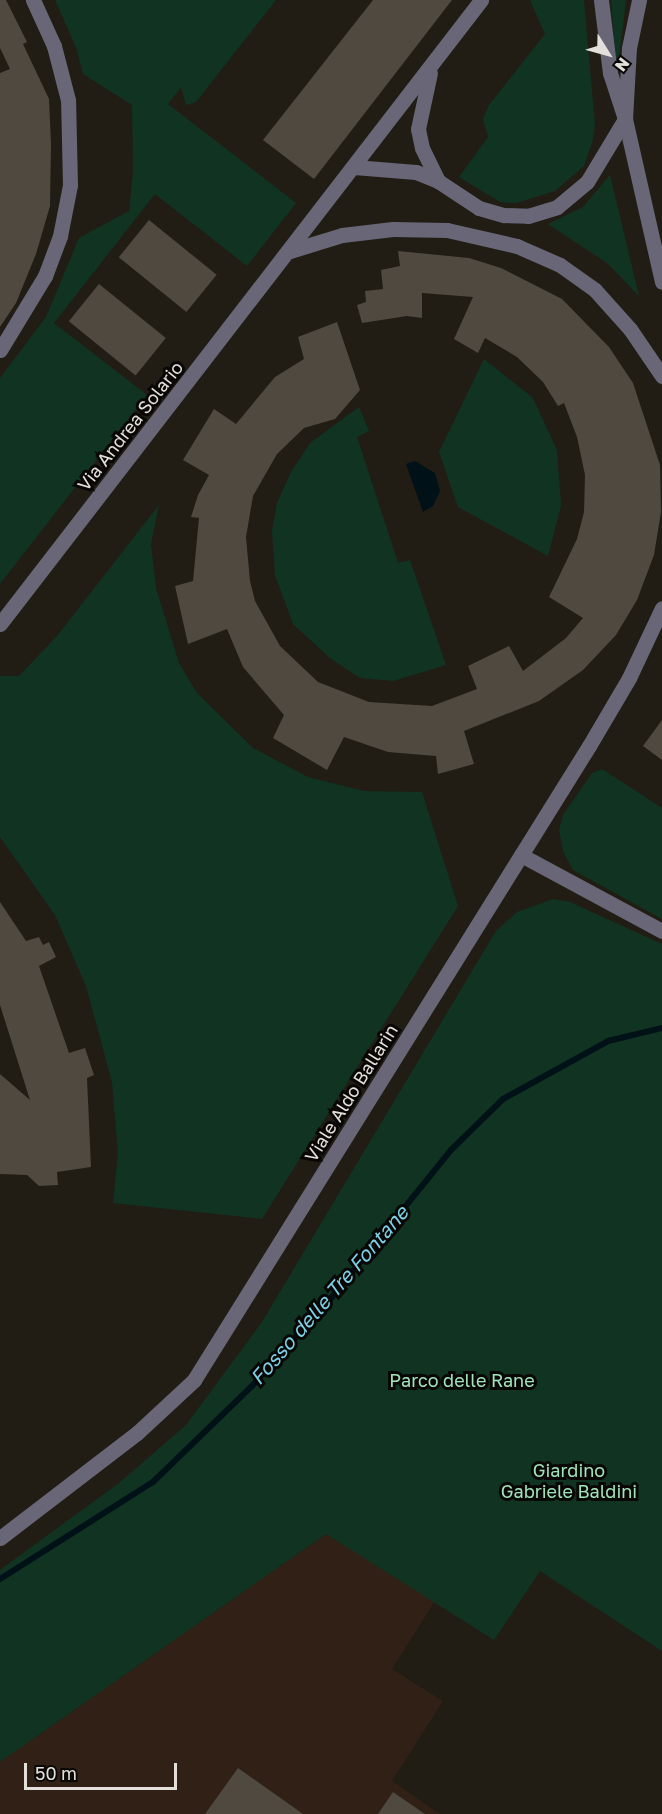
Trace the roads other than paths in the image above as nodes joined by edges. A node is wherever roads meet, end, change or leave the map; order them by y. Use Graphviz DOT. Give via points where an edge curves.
graph roads {
  1 [pos="33,0"];
  2 [pos="481,0"];
  3 [pos="601,0"];
  4 [pos="639,0"];
  5 [pos="435,59"];
  6 [pos="624,119"];
  7 [pos="354,167"];
  8 [pos="438,181"];
  9 [pos="290,251"];
  10 [pos="662,282"];
  11 [pos="0,350"];
  12 [pos="662,376"];
  13 [pos="662,608"];
  14 [pos="0,624"];
  15 [pos="521,855"];
  16 [pos="662,930"];
  17 [pos="0,1538"];
  1 -- 11 [label="street" via="63,76 71,130 70,179 60,236 45,276"];
  2 -- 5 [label="street, Via Andrea Solario"];
  3 -- 6 [label="street" via="610,73"];
  4 -- 6 [label="street" via="629,48"];
  5 -- 7 [label="street, Via Andrea Solario"];
  5 -- 8 [label="street" via="421,103 418,129 422,148"];
  6 -- 8 [label="street" via="587,182 551,210 528,216 496,214 467,201"];
  6 -- 10 [label="street"];
  7 -- 8 [label="street" via="393,167"];
  7 -- 9 [label="street, Via Andrea Solario"];
  9 -- 12 [label="street" via="355,232 447,230 517,246 569,270 613,308"];
  9 -- 14 [label="street, Via Andrea Solario"];
  13 -- 15 [label="street, Viale Aldo Ballarin" via="629,678"];
  15 -- 16 [label="street"];
  15 -- 17 [label="street, Viale Aldo Ballarin" via="194,1380 137,1433"];
}
